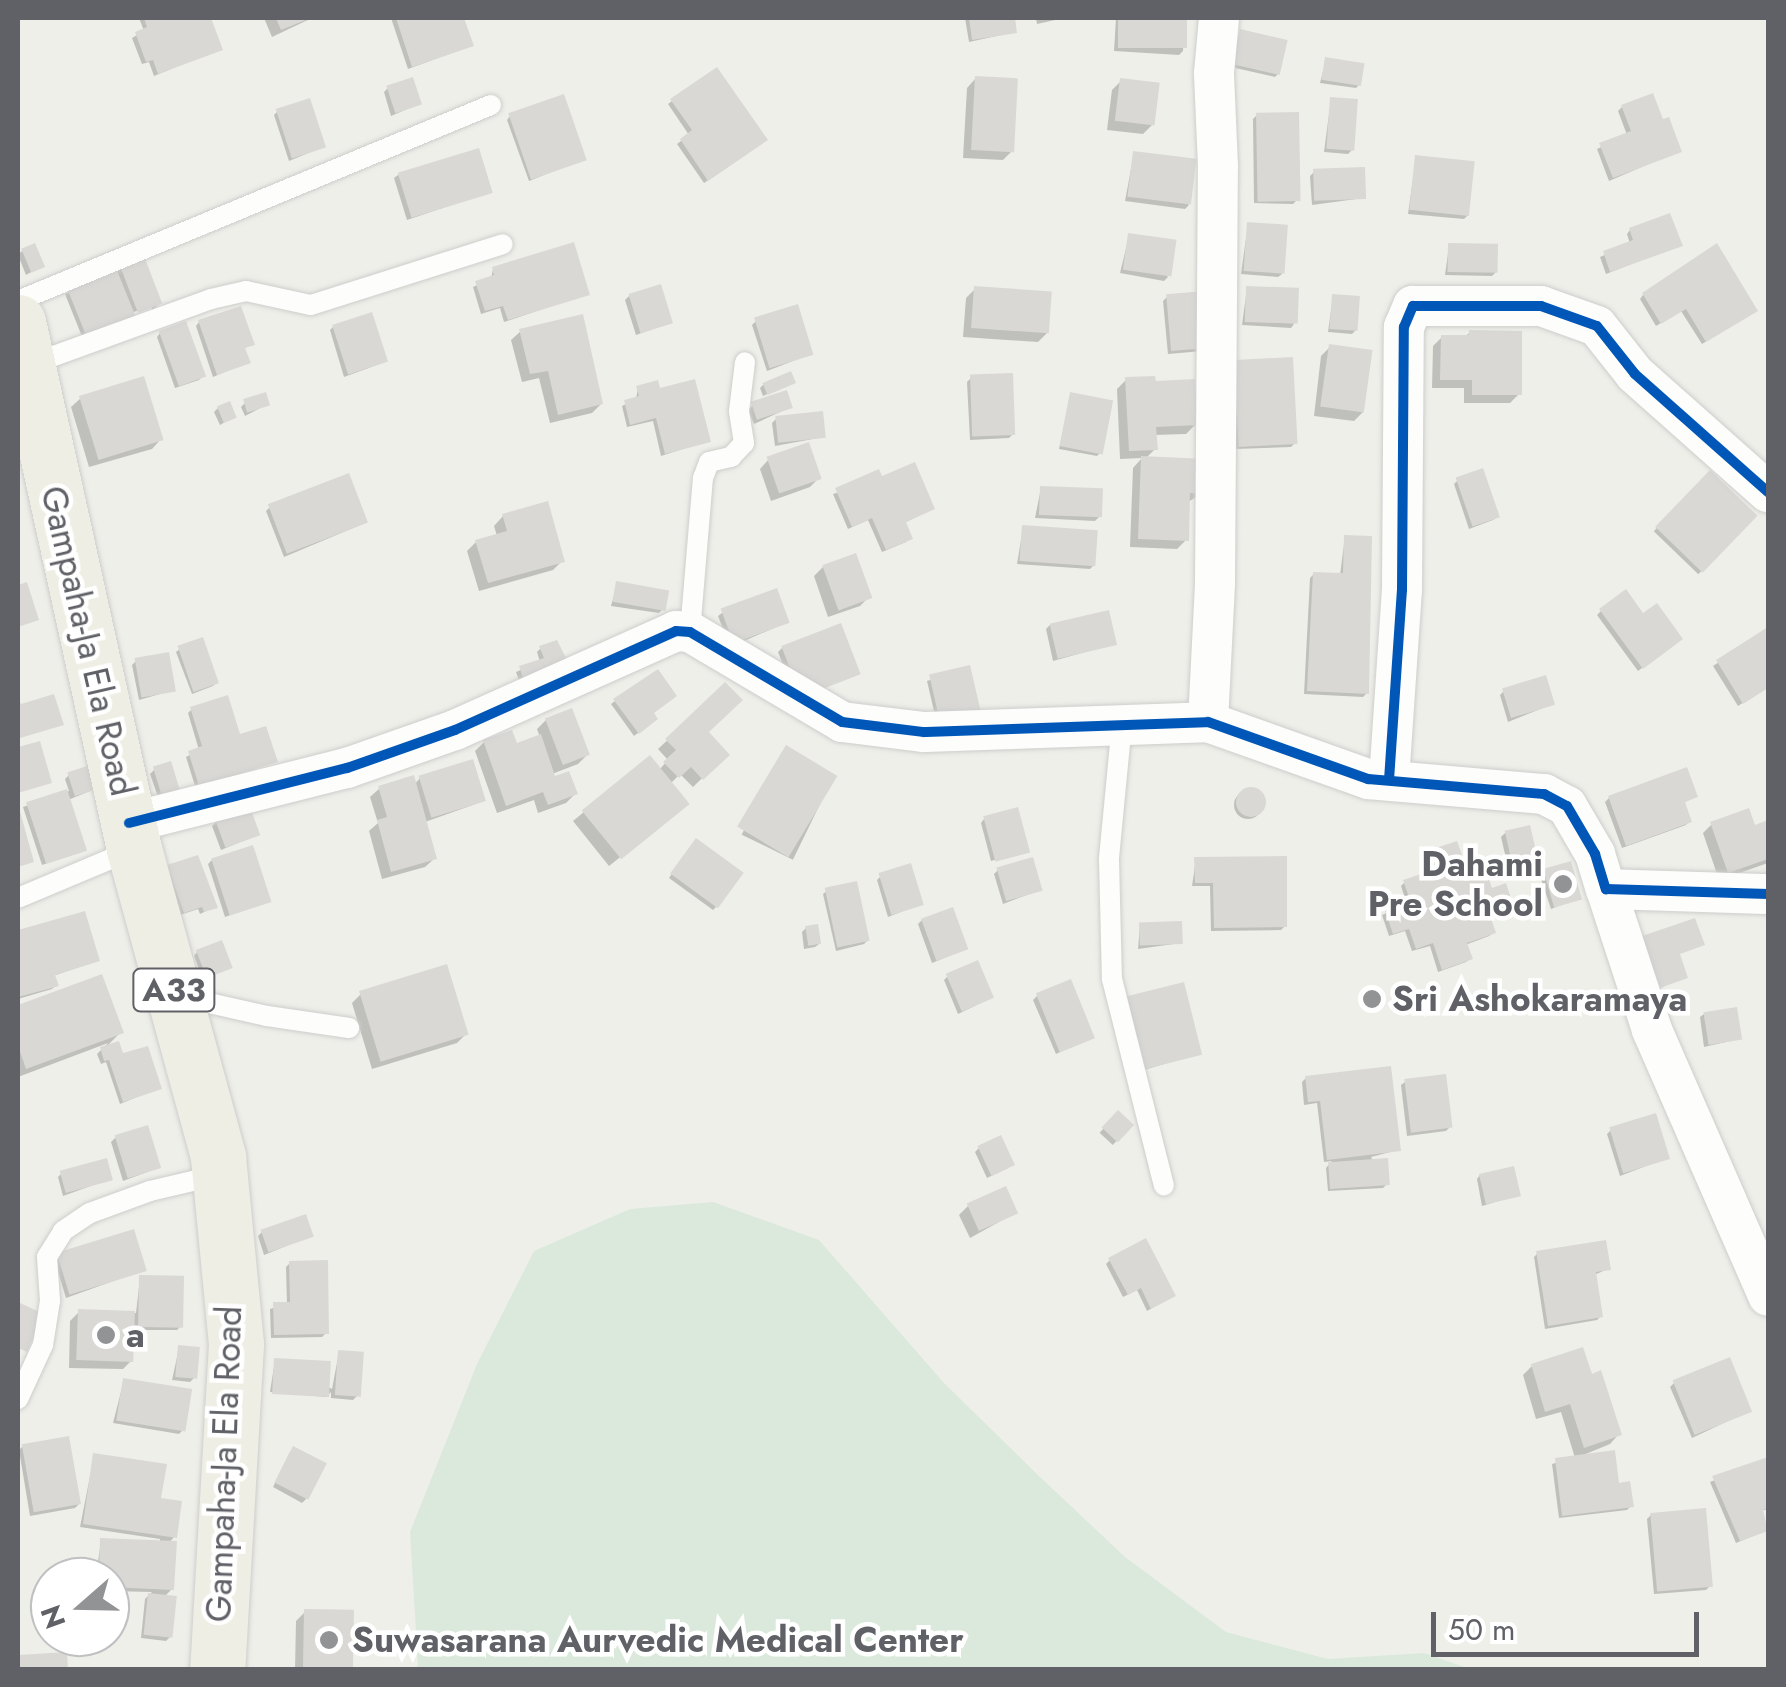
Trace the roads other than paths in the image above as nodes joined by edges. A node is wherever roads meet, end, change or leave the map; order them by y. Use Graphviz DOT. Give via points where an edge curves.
graph roads {
  1 [pos="1219,18"];
  2 [pos="491,105"];
  3 [pos="503,244"];
  4 [pos="18,301"];
  5 [pos="22,344"];
  6 [pos="745,362"];
  7 [pos="1768,492"];
  8 [pos="690,632"];
  9 [pos="1208,722"];
  10 [pos="1122,723"];
  11 [pos="1389,780"];
  12 [pos="131,836"];
  13 [pos="1606,890"];
  14 [pos="1768,894"];
  15 [pos="18,898"];
  16 [pos="176,995"];
  17 [pos="349,1028"];
  18 [pos="220,1175"];
  19 [pos="1164,1186"];
  20 [pos="1768,1296"];
  21 [pos="18,1399"];
  22 [pos="217,1670"];
  1 -- 9 [label="street" via="1216,583"];
  2 -- 4 [label="lane"];
  3 -- 5 [label="lane" via="311,305 246,291"];
  5 -- 12 [label="highway, Gampaha-Ja Ela Road / A33"];
  6 -- 8 [label="lane" via="739,411 744,443 731,457 709,462 703,478"];
  7 -- 11 [label="street" via="1635,374 1598,326 1541,306 1414,306 1404,327 1402,590"];
  8 -- 10 [label="street" via="842,722 924,732"];
  8 -- 12 [label="street" via="664,633 455,730"];
  9 -- 10 [label="street"];
  9 -- 11 [label="street" via="1344,773"];
  10 -- 19 [label="lane" via="1109,859 1112,979"];
  11 -- 13 [label="street" via="1544,794 1567,806 1595,854"];
  12 -- 15 [label="lane"];
  12 -- 16 [label="highway, Gampaha-Ja Ela Road / A33"];
  13 -- 14 [label="street"];
  13 -- 20 [label="street" via="1652,1030"];
  16 -- 17 [label="lane"];
  16 -- 18 [label="highway, Gampaha-Ja Ela Road / A33"];
  18 -- 21 [label="lane" via="150,1191 90,1213 63,1231 47,1257 50,1301 43,1344"];
  18 -- 22 [label="highway, Gampaha-Ja Ela Road / A33" via="236,1344"];
}
